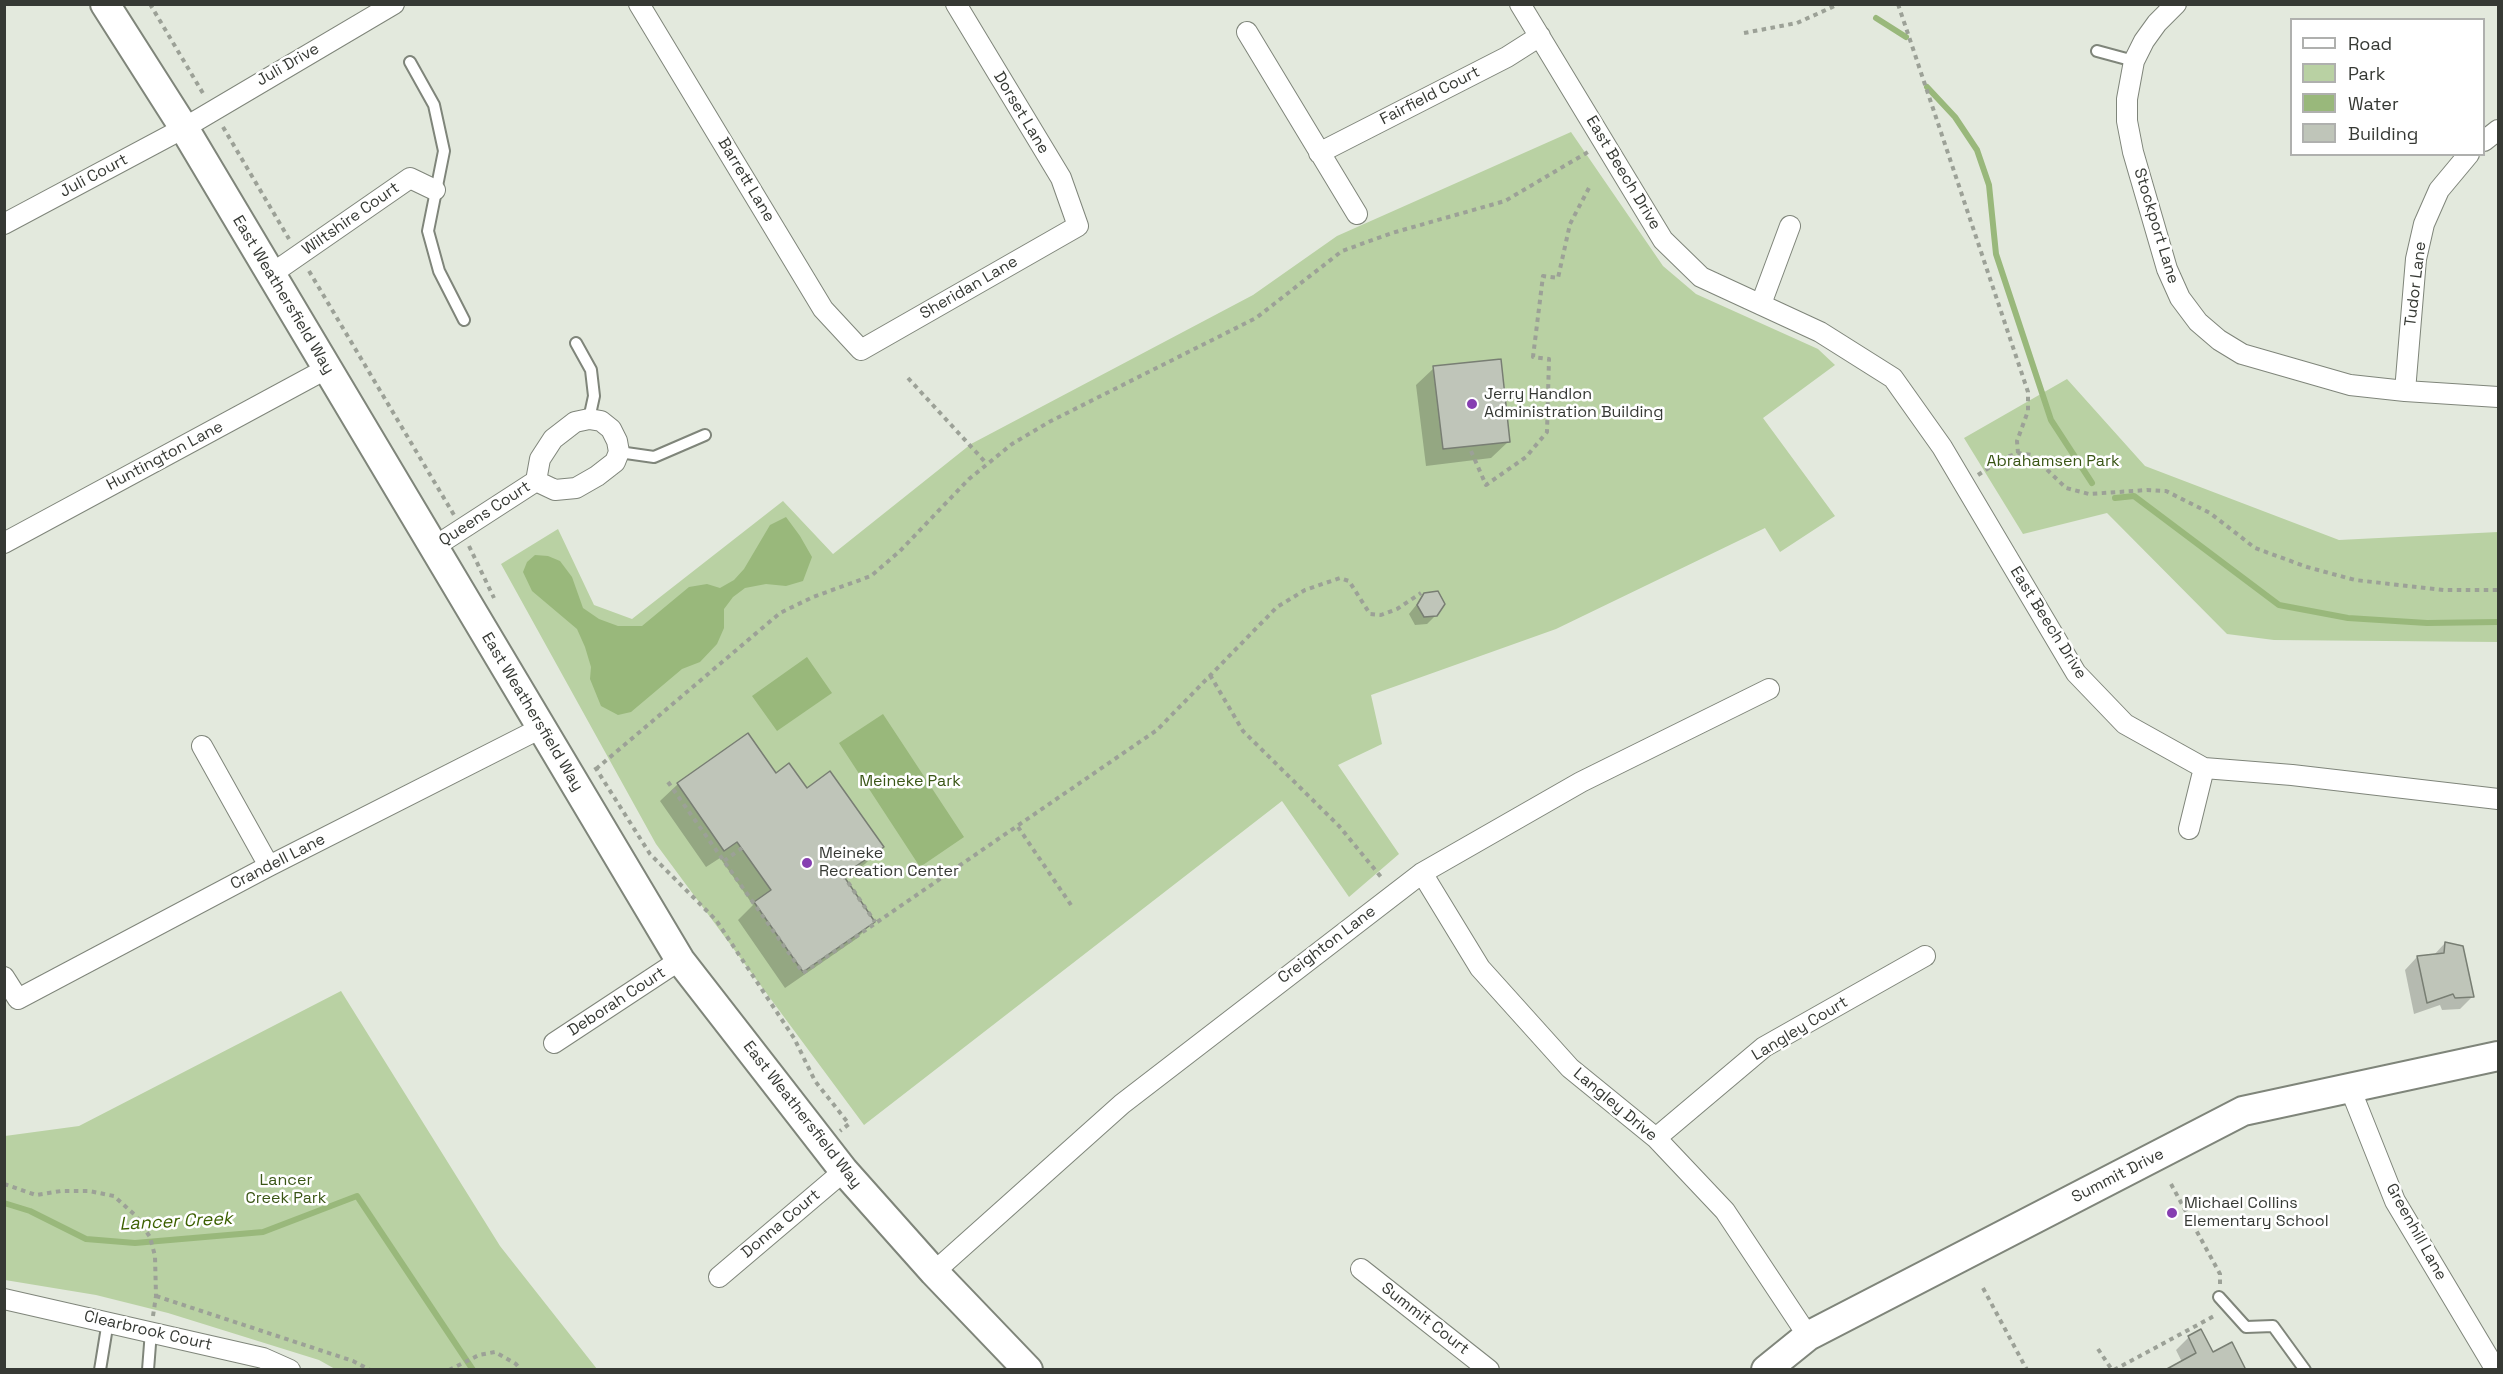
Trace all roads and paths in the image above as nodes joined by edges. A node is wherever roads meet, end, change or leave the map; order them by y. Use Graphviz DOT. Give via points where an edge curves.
graph roads {
  1 [pos="105,4"];
  2 [pos="150,4"];
  3 [pos="394,4"];
  4 [pos="639,4"];
  5 [pos="956,4"];
  6 [pos="1520,4"];
  7 [pos="1839,4"];
  8 [pos="1898,4"];
  9 [pos="2176,4"];
  10 [pos="1247,32"];
  11 [pos="1744,33"];
  12 [pos="1540,36"];
  13 [pos="2097,51"];
  14 [pos="2134,61"];
  15 [pos="410,62"];
  16 [pos="212,109"];
  17 [pos="184,128"];
  18 [pos="2499,130"];
  19 [pos="2485,140"];
  20 [pos="1604,143"];
  21 [pos="1319,153"];
  22 [pos="2467,156"];
  23 [pos="1591,184"];
  24 [pos="435,190"];
  25 [pos="1357,214"];
  26 [pos="4,224"];
  27 [pos="1078,226"];
  28 [pos="1790,226"];
  29 [pos="299,255"];
  30 [pos="270,275"];
  31 [pos="1761,304"];
  32 [pos="464,320"];
  33 [pos="576,343"];
  34 [pos="861,350"];
  35 [pos="326,369"];
  36 [pos="908,378"];
  37 [pos="2405,391"];
  38 [pos="2499,397"];
  39 [pos="589,419"];
  40 [pos="705,435"];
  41 [pos="1471,451"];
  42 [pos="619,452"];
  43 [pos="2018,453"];
  44 [pos="987,464"];
  45 [pos="536,481"];
  46 [pos="1964,484"];
  47 [pos="461,530"];
  48 [pos="4,543"];
  49 [pos="434,548"];
  50 [pos="2499,590"];
  51 [pos="1421,593"];
  52 [pos="499,608"];
  53 [pos="1210,675"];
  54 [pos="1769,689"];
  55 [pos="541,728"];
  56 [pos="202,746"];
  57 [pos="590,759"];
  58 [pos="2204,768"];
  59 [pos="596,769"];
  60 [pos="668,782"];
  61 [pos="2499,799"];
  62 [pos="1018,827"];
  63 [pos="2189,829"];
  64 [pos="742,848"];
  65 [pos="724,861"];
  66 [pos="269,866"];
  67 [pos="1422,873"];
  68 [pos="843,875"];
  69 [pos="1381,877"];
  70 [pos="1071,905"];
  71 [pos="875,922"];
  72 [pos="1925,956"];
  73 [pos="680,960"];
  74 [pos="4,977"];
  75 [pos="554,1043"];
  76 [pos="2499,1056"];
  77 [pos="2349,1088"];
  78 [pos="1656,1138"];
  79 [pos="824,1146"];
  80 [pos="843,1171"];
  81 [pos="4,1184"];
  82 [pos="2171,1184"];
  83 [pos="1361,1269"];
  84 [pos="934,1272"];
  85 [pos="718,1277"];
  86 [pos="1983,1288"];
  87 [pos="156,1296"];
  88 [pos="2219,1297"];
  89 [pos="4,1299"];
  90 [pos="108,1321"];
  91 [pos="151,1331"];
  92 [pos="1808,1336"];
  93 [pos="2098,1349"];
  94 [pos="1015,1366"];
  95 [pos="100,1370"];
  96 [pos="148,1370"];
  97 [pos="290,1370"];
  98 [pos="370,1370"];
  99 [pos="448,1370"];
  100 [pos="521,1370"];
  101 [pos="1489,1370"];
  102 [pos="1766,1370"];
  103 [pos="2027,1370"];
  104 [pos="2113,1370"];
  105 [pos="2305,1370"];
  106 [pos="2496,1370"];
  1 -- 17 [label="street, East Weathersfield Way"];
  2 -- 16 [label="path"];
  3 -- 16 [label="street, Juli Drive"];
  4 -- 34 [label="street, Barrett Lane" via="823,309"];
  5 -- 27 [label="street, Dorset Lane" via="1061,178"];
  6 -- 12 [label="street, East Beech Drive"];
  7 -- 11 [label="path" via="1797,23"];
  8 -- 43 [label="path" via="2028,392 2028,411 2017,441"];
  9 -- 14 [label="street, Stockport Lane" via="2157,23"];
  10 -- 21 [label="street"];
  12 -- 20 [label="street, East Beech Drive"];
  12 -- 21 [label="street, Fairfield Court" via="1507,57"];
  13 -- 14 [label="lane"];
  14 -- 37 [label="street, Stockport Lane" via="2127,99 2133,152 2167,269 2180,298 2198,322 2242,354 2350,385"];
  15 -- 24 [label="lane" via="434,105 444,151"];
  16 -- 17 [label="street, Juli Drive"];
  16 -- 29 [label="path"];
  17 -- 26 [label="street, Juli Court"];
  17 -- 30 [label="street, East Weathersfield Way"];
  18 -- 19 [label="street"];
  20 -- 31 [label="street, East Beech Drive" via="1663,240 1701,277"];
  20 -- 44 [label="path" via="1505,201 1342,251 1256,318 1049,422"];
  21 -- 25 [label="street"];
  22 -- 37 [label="street, Tudor Lane" via="2439,190 2424,224 2416,259"];
  23 -- 41 [label="path" via="1570,224 1558,278 1543,276 1533,357 1549,358 1547,432 1526,457 1486,485"];
  24 -- 29 [label="street, Wiltshire Court" via="410,178"];
  24 -- 32 [label="lane" via="428,231 439,270"];
  27 -- 34 [label="street, Sheridan Lane"];
  28 -- 31 [label="street"];
  29 -- 30 [label="street, Wiltshire Court"];
  29 -- 47 [label="path"];
  30 -- 35 [label="street, East Weathersfield Way"];
  31 -- 46 [label="street, East Beech Drive" via="1820,332 1893,378"];
  33 -- 39 [label="lane" via="591,370 594,396"];
  35 -- 48 [label="street, Huntington Lane"];
  35 -- 49 [label="street, East Weathersfield Way"];
  36 -- 44 [label="path"];
  37 -- 38 [label="street, Stockport Lane"];
  39 -- 42 [label="street" via="601,421 611,429"];
  39 -- 45 [label="street, Queens Court" via="575,422 553,439 540,459"];
  40 -- 42 [label="lane" via="654,458"];
  42 -- 45 [label="street, Queens Court" via="615,462 576,488 555,490"];
  43 -- 46 [label="path"];
  43 -- 50 [label="path" via="2032,455 2066,488 2089,494 2166,491 2210,513 2255,548 2307,567 2355,580 2444,590"];
  44 -- 59 [label="path" via="871,576 780,613"];
  45 -- 47 [label="street, Queens Court"];
  46 -- 58 [label="street, East Beech Drive" via="2076,673 2125,724"];
  47 -- 49 [label="street, Queens Court"];
  47 -- 52 [label="path"];
  49 -- 55 [label="street, East Weathersfield Way"];
  51 -- 53 [label="path" via="1381,615 1370,614 1348,581 1340,578 1305,590 1277,607"];
  53 -- 62 [label="path" via="1156,730"];
  53 -- 69 [label="path" via="1243,732 1339,826"];
  54 -- 67 [label="street, Creighton Lane" via="1581,782"];
  55 -- 66 [label="street, Crandell Lane"];
  55 -- 73 [label="street, East Weathersfield Way"];
  56 -- 66 [label="street"];
  57 -- 59 [label="path"];
  58 -- 61 [label="street, East Beech Drive"];
  58 -- 63 [label="street"];
  59 -- 79 [label="path" via="650,854 716,920 794,1038 815,1081 849,1124"];
  60 -- 65 [label="path"];
  62 -- 70 [label="path"];
  62 -- 71 [label="path"];
  64 -- 65 [label="path"];
  65 -- 71 [label="path" via="803,973"];
  66 -- 74 [label="street, Crandell Lane" via="18,999"];
  67 -- 78 [label="street, Langley Drive" via="1480,968 1570,1068"];
  67 -- 84 [label="street, Creighton Lane" via="1122,1104"];
  68 -- 71 [label="path"];
  72 -- 78 [label="street, Langley Court" via="1764,1047"];
  73 -- 75 [label="street, Deborah Court"];
  73 -- 79 [label="street, East Weathersfield Way"];
  76 -- 77 [label="street, Summit Drive"];
  77 -- 92 [label="street, Summit Drive" via="2243,1111"];
  77 -- 106 [label="street, Greenhill Lane" via="2395,1202"];
  78 -- 92 [label="street, Langley Drive" via="1725,1211"];
  79 -- 80 [label="street, East Weathersfield Way"];
  80 -- 84 [label="street, East Weathersfield Way"];
  80 -- 85 [label="street, Donna Court"];
  81 -- 87 [label="path" via="36,1195 89,1191 114,1196 136,1215 150,1237 155,1256"];
  82 -- 88 [label="path" via="2220,1274"];
  83 -- 101 [label="street, Summit Court"];
  84 -- 94 [label="street, East Weathersfield Way"];
  86 -- 103 [label="path"];
  87 -- 91 [label="path"];
  87 -- 98 [label="path"];
  88 -- 104 [label="path" via="2215,1317"];
  88 -- 105 [label="lane" via="2246,1326 2273,1326"];
  89 -- 90 [label="street, Clearbrook Court"];
  90 -- 91 [label="street, Clearbrook Court"];
  90 -- 95 [label="lane"];
  91 -- 96 [label="lane"];
  91 -- 97 [label="street, Clearbrook Court" via="263,1358"];
  92 -- 102 [label="street, Summit Drive"];
  93 -- 104 [label="path"];
  99 -- 100 [label="path" via="495,1352"];
}
